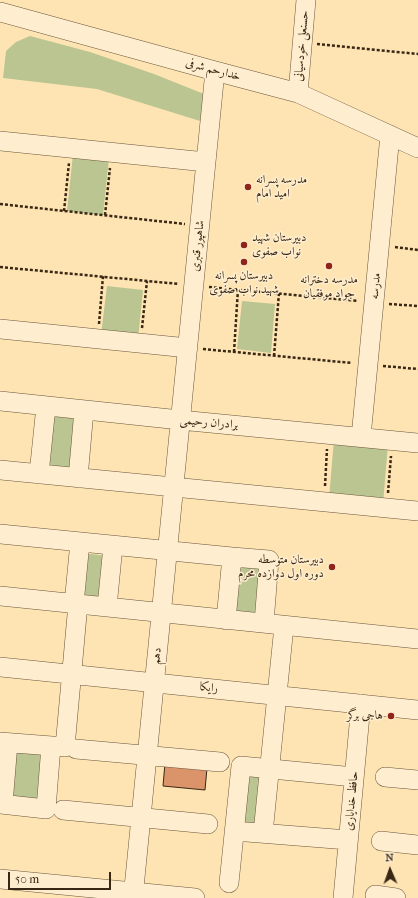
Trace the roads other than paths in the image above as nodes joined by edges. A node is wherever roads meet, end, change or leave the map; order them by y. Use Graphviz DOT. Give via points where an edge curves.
graph roads {
  1 [pos="306,0"];
  2 [pos="0,12"];
  3 [pos="215,71"];
  4 [pos="298,93"];
  5 [pos="390,135"];
  6 [pos="0,141"];
  7 [pos="418,148"];
  8 [pos="206,162"];
  9 [pos="0,329"];
  10 [pos="188,348"];
  11 [pos="0,401"];
  12 [pos="46,406"];
  13 [pos="84,410"];
  14 [pos="180,420"];
  15 [pos="362,437"];
  16 [pos="418,443"];
  17 [pos="0,470"];
  18 [pos="39,474"];
  19 [pos="78,478"];
  20 [pos="174,487"];
  21 [pos="418,511"];
  22 [pos="0,534"];
  23 [pos="80,542"];
  24 [pos="113,546"];
  25 [pos="167,551"];
  26 [pos="232,557"];
  27 [pos="0,596"];
  28 [pos="76,604"];
  29 [pos="106,607"];
  30 [pos="161,613"];
  31 [pos="226,620"];
  32 [pos="264,623"];
  33 [pos="284,626"];
  34 [pos="418,640"];
  35 [pos="0,667"];
  36 [pos="72,675"];
  37 [pos="154,683"];
  38 [pos="277,695"];
  39 [pos="361,704"];
  40 [pos="418,710"];
  41 [pos="4,742"];
  42 [pos="51,746"];
  43 [pos="76,749"];
  44 [pos="147,756"];
  45 [pos="220,762"];
  46 [pos="269,769"];
  47 [pos="354,777"];
  48 [pos="385,777"];
  49 [pos="418,780"];
  50 [pos="1,804"];
  51 [pos="55,810"];
  52 [pos="141,817"];
  53 [pos="208,824"];
  54 [pos="234,831"];
  55 [pos="263,833"];
  56 [pos="348,840"];
  57 [pos="381,841"];
  58 [pos="418,845"];
  59 [pos="0,879"];
  60 [pos="229,883"];
  61 [pos="133,895"];
  62 [pos="375,895"];
  63 [pos="195,898"];
  64 [pos="343,898"];
  65 [pos="396,898"];
  1 -- 4 [label="street, حسنعلی خودسیانی"];
  2 -- 3 [label="street, خدارحم شرفی"];
  3 -- 4 [label="street, خدارحم شرفی"];
  3 -- 8 [label="street, شاهپور قنبری"];
  4 -- 5 [label="street, خدارحم شرفی"];
  5 -- 7 [label="street, خدارحم شرفی"];
  5 -- 15 [label="street, مدرسه"];
  6 -- 8 [label="street"];
  8 -- 10 [label="street, شاهپور قنبری"];
  9 -- 10 [label="street"];
  10 -- 14 [label="street, شاهپور قنبری"];
  11 -- 12 [label="street, برادران رحیمی"];
  12 -- 13 [label="street, برادران رحیمی"];
  12 -- 18 [label="street"];
  13 -- 14 [label="street, برادران رحیمی"];
  13 -- 19 [label="street"];
  14 -- 15 [label="street, برادران رحیمی"];
  14 -- 20 [label="street, دهم"];
  15 -- 16 [label="street, برادران رحیمی"];
  17 -- 18 [label="street"];
  18 -- 19 [label="street"];
  19 -- 20 [label="street"];
  20 -- 21 [label="street"];
  20 -- 25 [label="street, دهم"];
  22 -- 23 [label="street"];
  23 -- 24 [label="street"];
  23 -- 28 [label="street"];
  24 -- 25 [label="street"];
  24 -- 29 [label="street"];
  25 -- 26 [label="street"];
  25 -- 30 [label="street, دهم"];
  26 -- 31 [label="street"];
  26 -- 32 [label="street" via="269,560"];
  27 -- 28 [label="street"];
  28 -- 29 [label="street"];
  28 -- 36 [label="street"];
  29 -- 30 [label="street"];
  30 -- 31 [label="street"];
  30 -- 37 [label="street, دهم"];
  31 -- 32 [label="street"];
  32 -- 33 [label="street"];
  33 -- 34 [label="street"];
  33 -- 38 [label="street"];
  35 -- 36 [label="street, رایکا"];
  36 -- 37 [label="street, رایکا"];
  36 -- 42 [label="street" via="65,747"];
  37 -- 38 [label="street, رایکا"];
  37 -- 44 [label="street, دهم"];
  38 -- 39 [label="street, رایکا"];
  38 -- 46 [label="street"];
  39 -- 40 [label="street, رایکا"];
  39 -- 47 [label="street, حافظ خدایاری"];
  41 -- 42 [label="street"];
  41 -- 50 [label="street"];
  42 -- 51 [label="street"];
  43 -- 44 [label="street"];
  44 -- 45 [label="street"];
  44 -- 52 [label="street, دهم"];
  46 -- 47 [label="street"];
  46 -- 54 [label="street" via="241,766"];
  46 -- 55 [label="street"];
  47 -- 56 [label="street, حافظ خدایاری"];
  48 -- 49 [label="street"];
  50 -- 51 [label="street"];
  51 -- 52 [label="street"];
  52 -- 53 [label="street"];
  52 -- 61 [label="street, دهم"];
  54 -- 55 [label="street"];
  54 -- 60 [label="street"];
  55 -- 56 [label="street"];
  56 -- 64 [label="street, حافظ خدایاری"];
  57 -- 58 [label="street"];
  59 -- 61 [label="street"];
  61 -- 63 [label="street"];
  62 -- 65 [label="street"];
}
